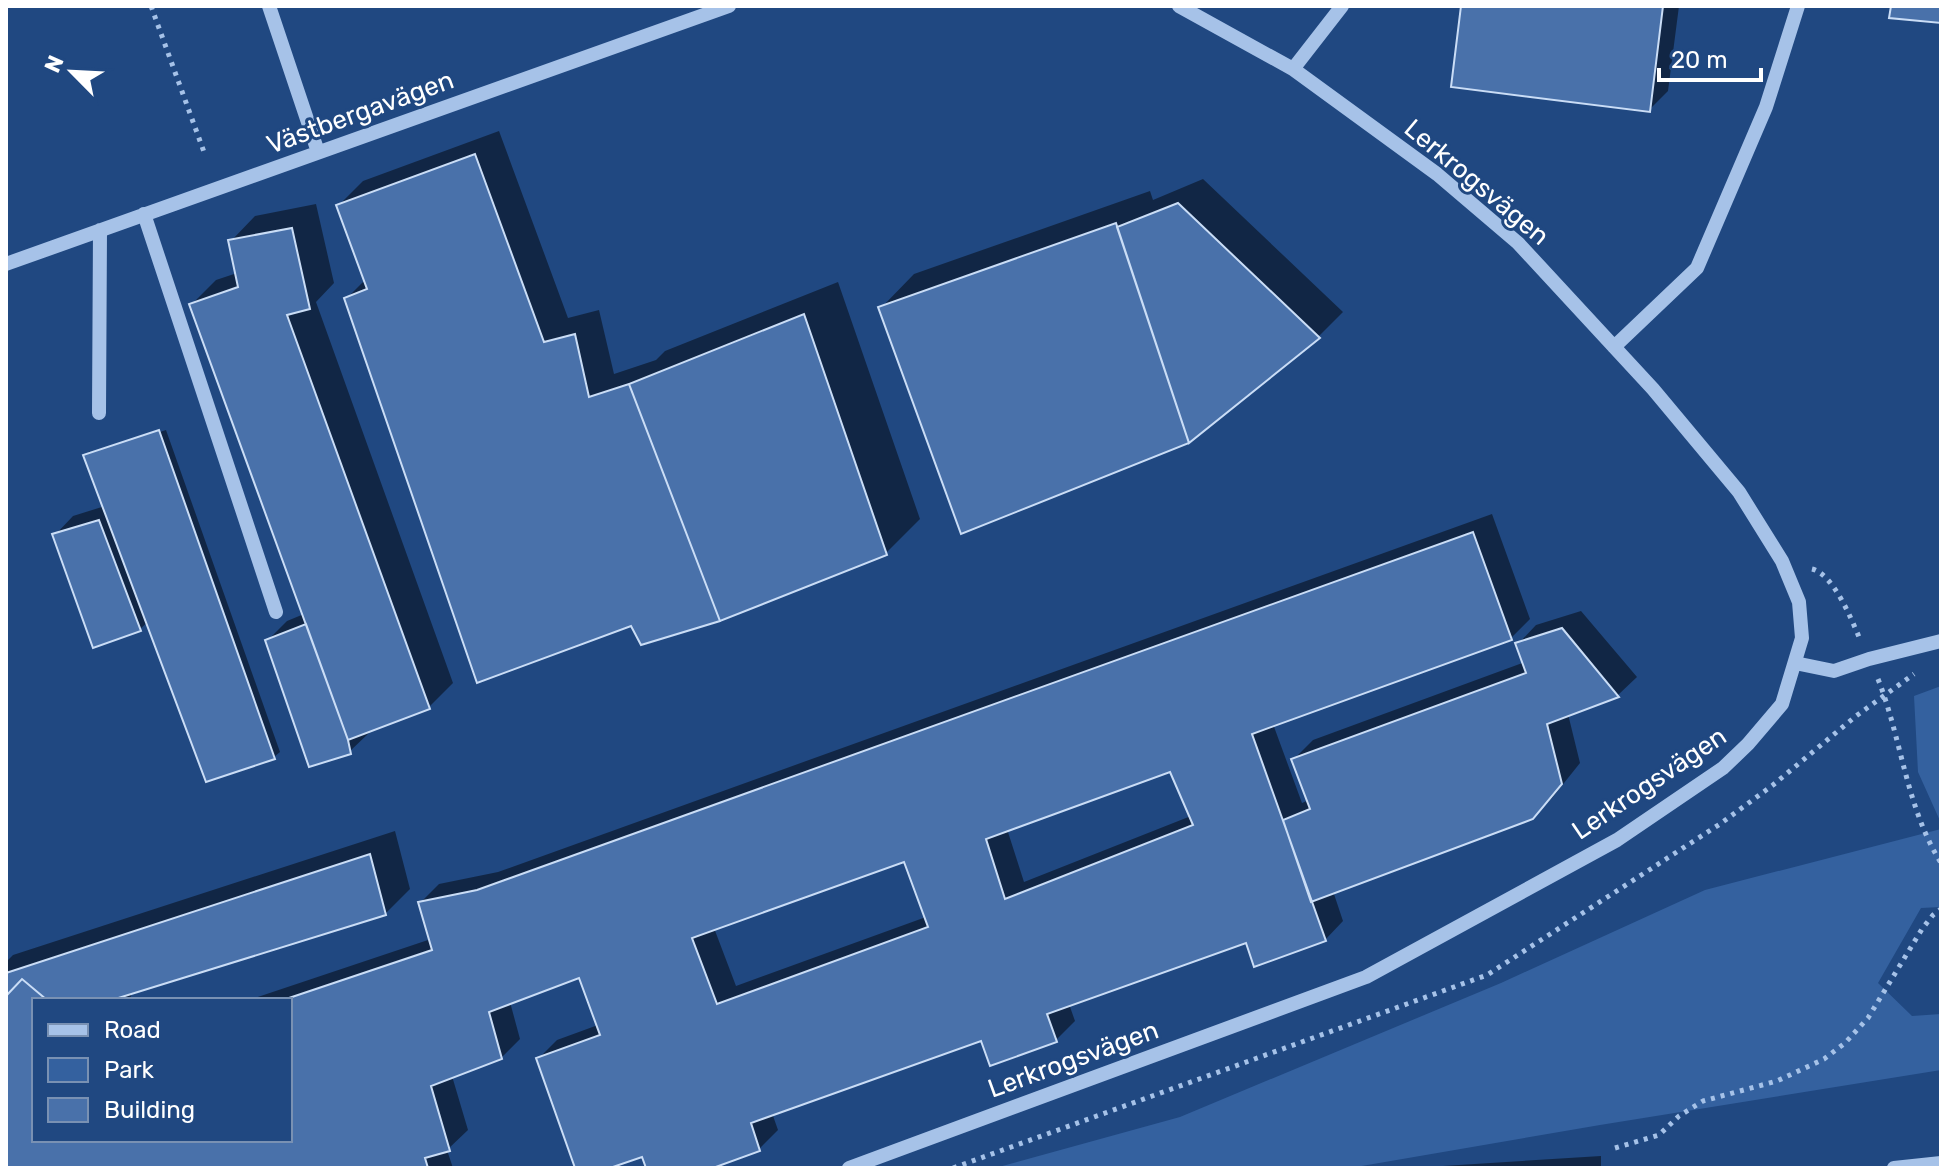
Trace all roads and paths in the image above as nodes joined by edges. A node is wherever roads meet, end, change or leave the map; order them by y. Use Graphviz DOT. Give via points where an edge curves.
graph roads {
  1 [pos="151,6"];
  2 [pos="269,6"];
  3 [pos="729,6"];
  4 [pos="1179,6"];
  5 [pos="1342,6"];
  6 [pos="1798,6"];
  7 [pos="1293,69"];
  8 [pos="204,152"];
  9 [pos="318,152"];
  10 [pos="144,214"];
  11 [pos="100,230"];
  12 [pos="6,264"];
  13 [pos="1614,347"];
  14 [pos="99,413"];
  15 [pos="1782,561"];
  16 [pos="276,612"];
  17 [pos="1941,641"];
  18 [pos="1864,647"];
  19 [pos="1795,663"];
  20 [pos="1923,668"];
  21 [pos="1877,678"];
  22 [pos="1884,696"];
  23 [pos="1809,756"];
  24 [pos="1941,863"];
  25 [pos="1941,909"];
  26 [pos="1615,1148"];
  27 [pos="1941,1163"];
  28 [pos="849,1168"];
  29 [pos="1894,1168"];
  1 -- 8 [label="path"];
  2 -- 9 [label="street"];
  3 -- 9 [label="street, Västbergavägen"];
  4 -- 7 [label="street, Lerkrogsvägen"];
  5 -- 7 [label="street"];
  6 -- 13 [label="street" via="1766,107 1697,268"];
  7 -- 13 [label="street, Lerkrogsvägen" via="1437,174 1518,243"];
  9 -- 10 [label="street, Västbergavägen"];
  10 -- 11 [label="street, Västbergavägen"];
  10 -- 16 [label="street"];
  11 -- 12 [label="street, Västbergavägen"];
  11 -- 14 [label="street"];
  13 -- 15 [label="street, Lerkrogsvägen" via="1739,492"];
  15 -- 18 [label="path" via="1820,571 1844,603"];
  15 -- 19 [label="street, Lerkrogsvägen" via="1799,602 1802,638"];
  17 -- 19 [label="street" via="1834,671"];
  19 -- 28 [label="street, Lerkrogsvägen" via="1782,704 1723,768 1617,840 1366,977"];
  20 -- 22 [label="path"];
  21 -- 22 [label="path"];
  22 -- 23 [label="path"];
  22 -- 24 [label="path" via="1914,806"];
  25 -- 26 [label="path" via="1922,929 1868,1018 1845,1043 1817,1063 1777,1081 1703,1101 1659,1135"];
  27 -- 29 [label="street"];
}
